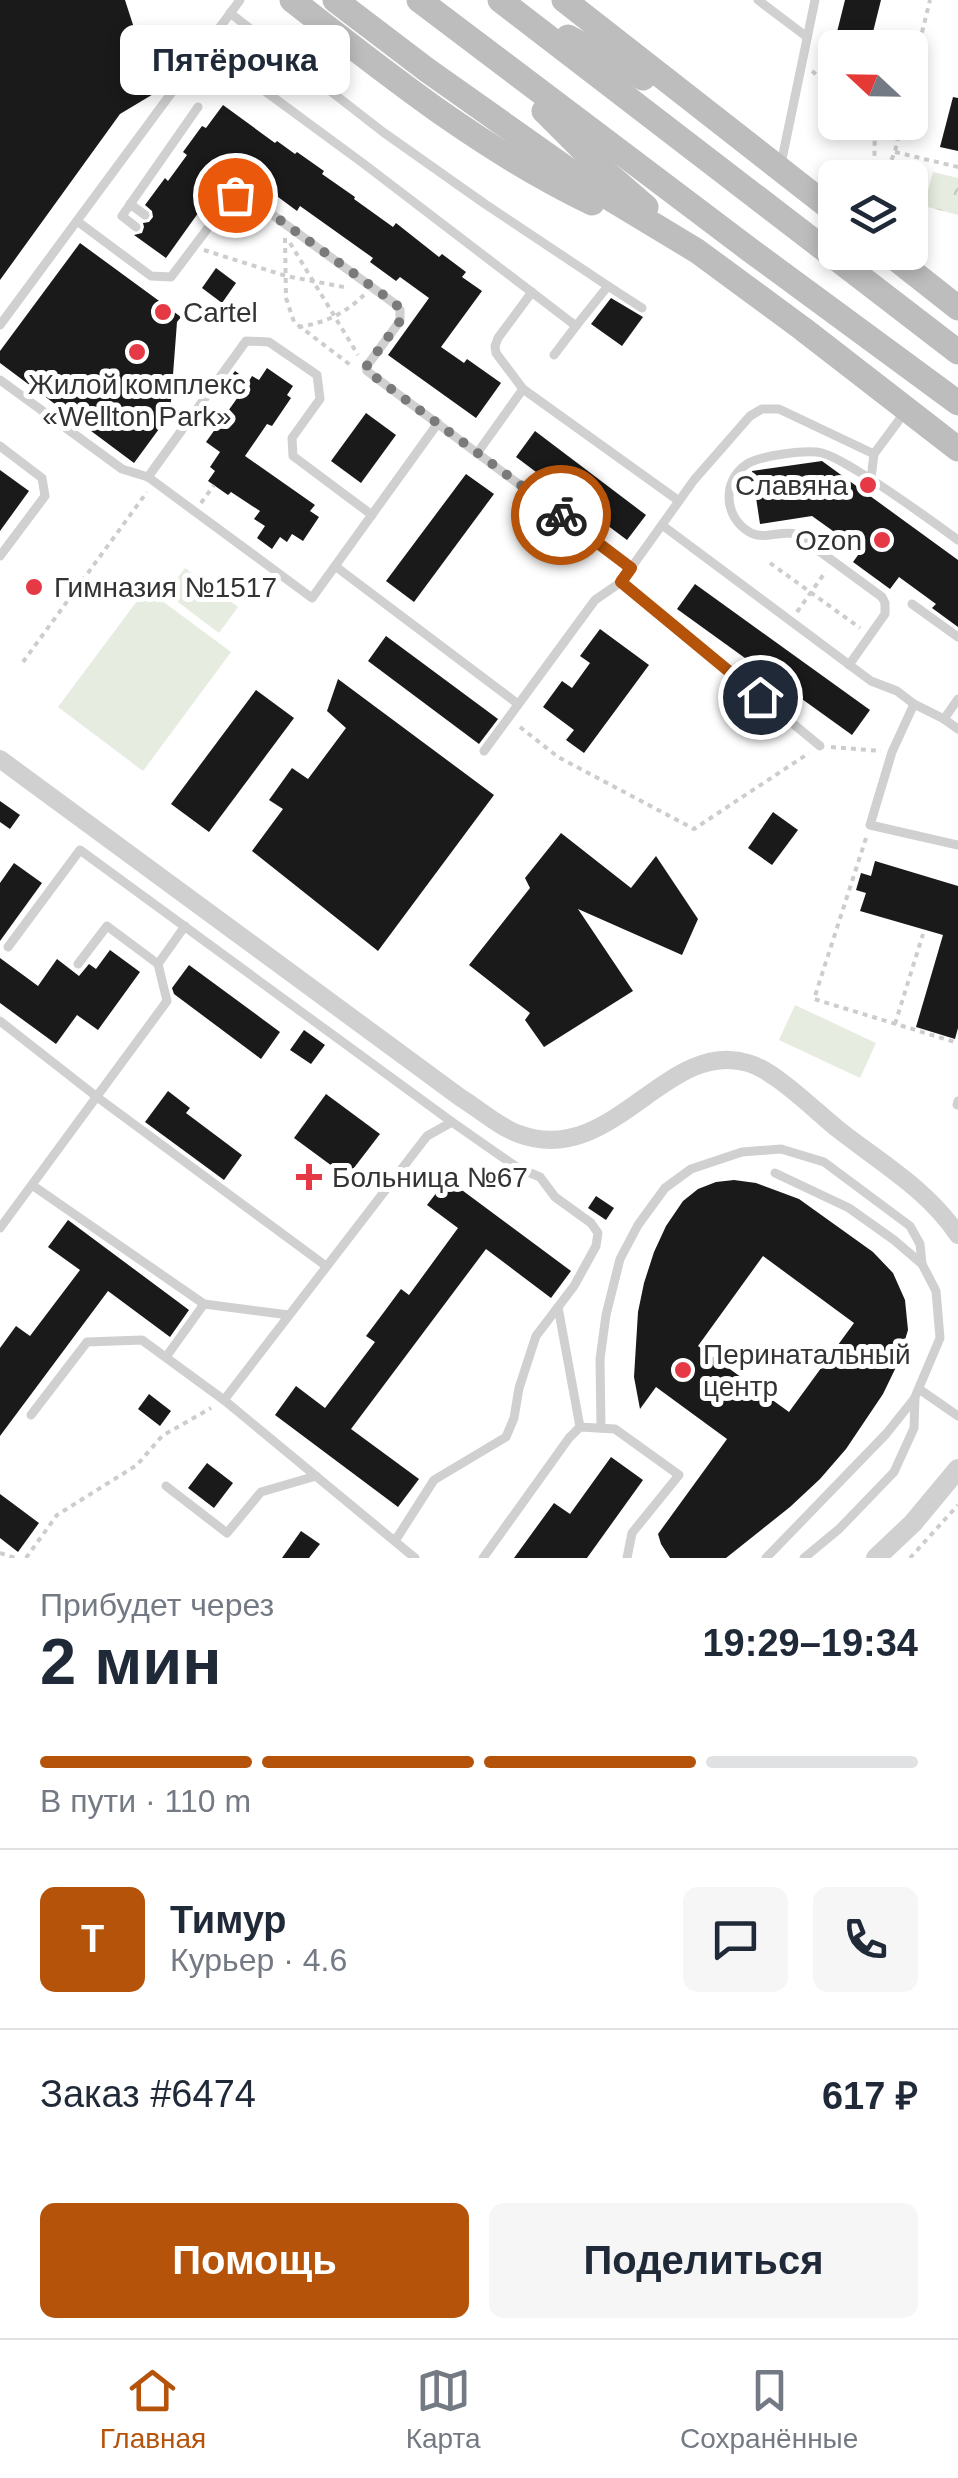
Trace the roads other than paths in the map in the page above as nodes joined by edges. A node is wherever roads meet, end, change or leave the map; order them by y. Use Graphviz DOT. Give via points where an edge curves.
graph roads {
  1 [pos="240,0"];
  2 [pos="292,0"];
  3 [pos="335,0"];
  4 [pos="418,0"];
  5 [pos="501,0"];
  6 [pos="564,0"];
  7 [pos="758,0"];
  8 [pos="815,0"];
  9 [pos="230,13"];
  10 [pos="811,38"];
  11 [pos="206,47"];
  12 [pos="496,59"];
  13 [pos="198,107"];
  14 [pos="712,117"];
  15 [pos="780,170"];
  16 [pos="818,199"];
  17 [pos="130,204"];
  18 [pos="145,214"];
  19 [pos="77,221"];
  20 [pos="136,227"];
  21 [pos="697,251"];
  22 [pos="910,270"];
  23 [pos="608,286"];
  24 [pos="532,292"];
  25 [pos="642,308"];
  26 [pos="958,308"];
  27 [pos="0,325"];
  28 [pos="576,326"];
  29 [pos="958,352"];
  30 [pos="554,356"];
  31 [pos="0,380"];
  32 [pos="523,389"];
  33 [pos="958,403"];
  34 [pos="907,409"];
  35 [pos="438,423"];
  36 [pos="0,446"];
  37 [pos="958,449"];
  38 [pos="478,452"];
  39 [pos="874,454"];
  40 [pos="151,479"];
  41 [pos="871,479"];
  42 [pos="679,501"];
  43 [pos="372,515"];
  44 [pos="662,524"];
  45 [pos="958,540"];
  46 [pos="0,556"];
  47 [pos="335,566"];
  48 [pos="631,568"];
  49 [pos="621,582"];
  50 [pos="912,604"];
  51 [pos="958,638"];
  52 [pos="849,665"];
  53 [pos="958,699"];
  54 [pos="518,704"];
  55 [pos="914,704"];
  56 [pos="944,719"];
  57 [pos="958,729"];
  58 [pos="820,746"];
  59 [pos="484,751"];
  60 [pos="0,758"];
  61 [pos="958,844"];
  62 [pos="185,926"];
  63 [pos="8,948"];
  64 [pos="78,964"];
  65 [pos="158,964"];
  66 [pos="0,1021"];
  67 [pos="97,1096"];
  68 [pos="452,1122"];
  69 [pos="775,1174"];
  70 [pos="32,1185"];
  71 [pos="0,1228"];
  72 [pos="958,1235"];
  73 [pos="922,1264"];
  74 [pos="326,1266"];
  75 [pos="204,1304"];
  76 [pos="558,1306"];
  77 [pos="289,1315"];
  78 [pos="166,1358"];
  79 [pos="917,1393"];
  80 [pos="224,1400"];
  81 [pos="31,1415"];
  82 [pos="958,1416"];
  83 [pos="580,1427"];
  84 [pos="601,1428"];
  85 [pos="958,1469"];
  86 [pos="316,1476"];
  87 [pos="166,1486"];
  88 [pos="395,1540"];
  89 [pos="415,1558"];
  90 [pos="483,1558"];
  91 [pos="627,1558"];
  92 [pos="766,1558"];
  93 [pos="804,1558"];
  94 [pos="876,1558"];
  1 -- 9 [label="lane"];
  2 -- 21 [label="main road" via="519,166"];
  3 -- 21 [label="main road" via="601,193"];
  4 -- 12 [label="main road"];
  5 -- 14 [label="main road"];
  5 -- 29 [label="main road"];
  6 -- 14 [label="main road"];
  7 -- 10 [label="lane"];
  8 -- 10 [label="lane"];
  9 -- 11 [label="lane"];
  9 -- 23 [label="lane" via="382,132"];
  10 -- 15 [label="lane"];
  11 -- 19 [label="lane"];
  11 -- 24 [label="lane"];
  12 -- 21 [label="main road" via="601,168"];
  12 -- 33 [label="main road"];
  13 -- 17 [label="lane"];
  14 -- 15 [label="main road"];
  15 -- 16 [label="main road"];
  17 -- 18 [label="lane"];
  17 -- 20 [label="lane" via="122,216"];
  19 -- 27 [label="lane"];
  19 -- 35 [label="lane" via="151,276 172,278 229,200 241,194 396,304 400,321 367,369"];
  21 -- 34 [label="main road"];
  22 -- 26 [label="main road"];
  23 -- 25 [label="lane"];
  23 -- 28 [label="lane"];
  24 -- 28 [label="lane"];
  24 -- 32 [label="lane" via="495,346"];
  28 -- 30 [label="lane"];
  31 -- 40 [label="lane" via="122,469"];
  32 -- 38 [label="lane"];
  32 -- 42 [label="lane"];
  34 -- 37 [label="main road"];
  34 -- 39 [label="lane"];
  35 -- 38 [label="lane"];
  35 -- 43 [label="lane"];
  36 -- 46 [label="lane" via="42,478 45,496"];
  38 -- 48 [label="lane"];
  39 -- 41 [label="lane"];
  39 -- 42 [label="lane" via="780,408 762,408"];
  40 -- 43 [label="lane" via="246,341 269,342 316,375 320,398 292,438 294,456"];
  40 -- 47 [label="lane" via="312,598"];
  41 -- 45 [label="lane"];
  41 -- 52 [label="lane" via="814,451 754,460 742,466 729,490 736,521 747,532 796,534 882,597 885,614"];
  42 -- 44 [label="lane"];
  43 -- 47 [label="lane"];
  44 -- 48 [label="lane"];
  44 -- 52 [label="lane"];
  47 -- 54 [label="lane"];
  48 -- 49 [label="lane"];
  49 -- 54 [label="lane" via="595,600"];
  49 -- 58 [label="lane"];
  50 -- 51 [label="lane"];
  52 -- 55 [label="lane"];
  53 -- 56 [label="lane"];
  54 -- 59 [label="lane"];
  55 -- 56 [label="lane"];
  55 -- 61 [label="lane" via="870,825"];
  56 -- 57 [label="lane"];
  60 -- 72 [label="street" via="517,1134 546,1141 590,1133 704,1063 743,1061 762,1068 916,1187"];
  62 -- 63 [label="lane" via="80,850"];
  62 -- 65 [label="lane"];
  62 -- 68 [label="lane"];
  64 -- 65 [label="lane" via="107,926"];
  65 -- 67 [label="lane" via="167,1001"];
  66 -- 67 [label="lane"];
  67 -- 70 [label="lane"];
  67 -- 74 [label="lane"];
  68 -- 74 [label="lane" via="426,1136"];
  68 -- 76 [label="lane" via="540,1177 598,1232"];
  69 -- 73 [label="lane" via="850,1208"];
  70 -- 71 [label="lane"];
  70 -- 75 [label="lane"];
  73 -- 79 [label="lane" via="936,1290 940,1338"];
  73 -- 84 [label="lane" via="910,1226 824,1162 781,1149 742,1152 691,1169 665,1188 620,1259 600,1359"];
  74 -- 77 [label="lane"];
  75 -- 77 [label="lane"];
  75 -- 78 [label="lane"];
  76 -- 83 [label="lane"];
  76 -- 88 [label="lane" via="536,1336 506,1437 434,1480"];
  77 -- 80 [label="lane"];
  78 -- 80 [label="lane"];
  78 -- 81 [label="lane" via="142,1340 87,1342"];
  79 -- 82 [label="lane"];
  79 -- 92 [label="lane"];
  79 -- 93 [label="lane" via="914,1428 894,1472"];
  80 -- 86 [label="lane"];
  83 -- 84 [label="lane"];
  83 -- 90 [label="lane"];
  84 -- 91 [label="lane" via="615,1429 679,1475 632,1533"];
  85 -- 94 [label="street"];
  86 -- 87 [label="lane" via="261,1492 227,1533"];
  86 -- 88 [label="lane"];
  88 -- 89 [label="lane"];
}
